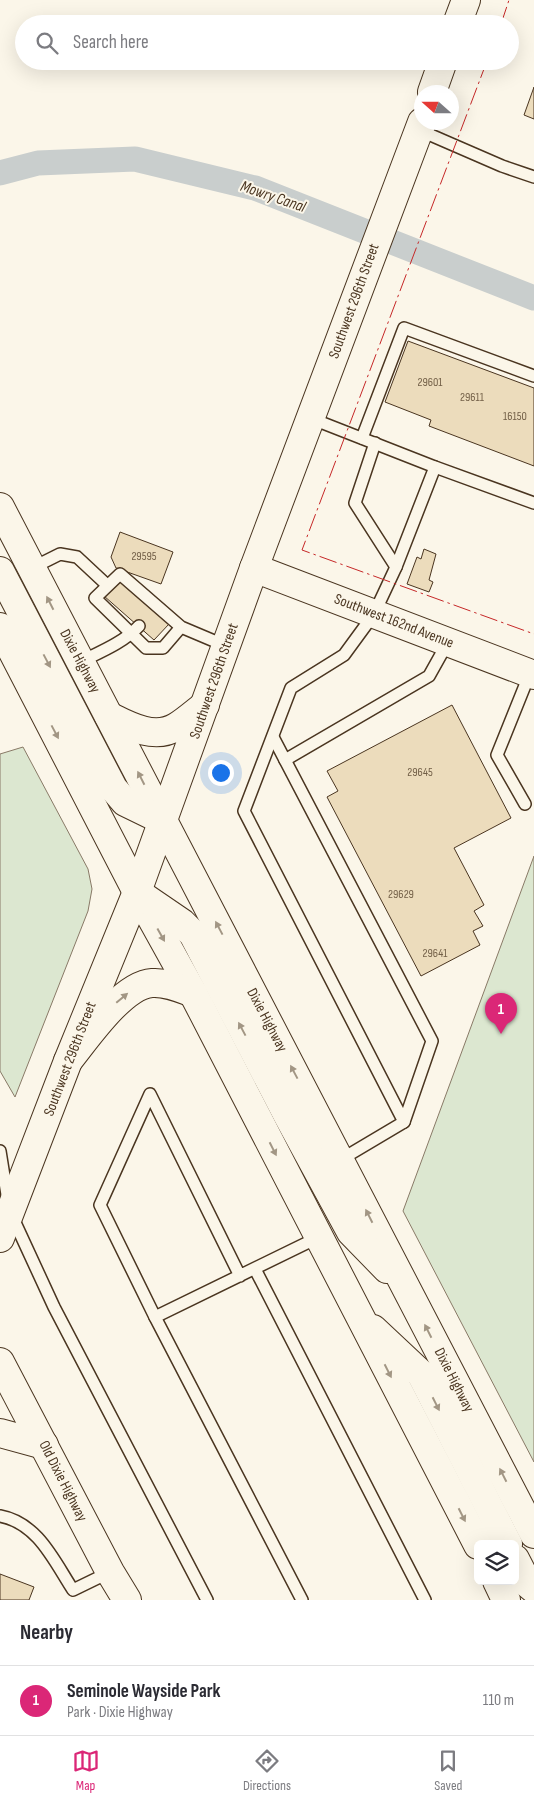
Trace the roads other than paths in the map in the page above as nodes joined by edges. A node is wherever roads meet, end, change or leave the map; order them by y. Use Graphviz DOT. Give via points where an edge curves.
graph roads {
  1 [pos="466,0"];
  2 [pos="460,15"];
  3 [pos="441,70"];
  4 [pos="435,85"];
  5 [pos="418,130"];
  6 [pos="428,130"];
  7 [pos="534,177"];
  8 [pos="534,376"];
  9 [pos="310,418"];
  10 [pos="362,438"];
  11 [pos="375,443"];
  12 [pos="436,467"];
  13 [pos="534,503"];
  14 [pos="0,507"];
  15 [pos="396,567"];
  16 [pos="32,568"];
  17 [pos="254,568"];
  18 [pos="0,571"];
  19 [pos="107,585"];
  20 [pos="374,614"];
  21 [pos="0,627"];
  22 [pos="181,627"];
  23 [pos="135,630"];
  24 [pos="448,642"];
  25 [pos="226,646"];
  26 [pos="80,662"];
  27 [pos="532,674"];
  28 [pos="205,705"];
  29 [pos="109,716"];
  30 [pos="273,737"];
  31 [pos="285,760"];
  32 [pos="525,804"];
  33 [pos="164,821"];
  34 [pos="137,892"];
  35 [pos="193,993"];
  36 [pos="68,1061"];
  37 [pos="404,1122"];
  38 [pos="0,1151"];
  39 [pos="340,1160"];
  40 [pos="3,1218"];
  41 [pos="319,1237"];
  42 [pos="255,1268"];
  43 [pos="240,1276"];
  44 [pos="407,1290"];
  45 [pos="359,1316"];
  46 [pos="155,1317"];
  47 [pos="0,1362"];
  48 [pos="0,1433"];
  49 [pos="44,1445"];
  50 [pos="0,1516"];
  51 [pos="534,1534"];
  52 [pos="475,1540"];
  53 [pos="506,1540"];
  54 [pos="519,1567"];
  55 [pos="110,1572"];
  56 [pos="499,1585"];
  57 [pos="534,1589"];
  58 [pos="71,1595"];
  59 [pos="127,1600"];
  60 [pos="207,1600"];
  61 [pos="302,1600"];
  62 [pos="425,1600"];
  63 [pos="506,1600"];
  1 -- 2 [label="main road"];
  3 -- 4 [label="main road"];
  5 -- 9 [label="main road, Southwest 296th Street"];
  6 -- 7 [label="lane" via="502,166"];
  8 -- 10 [label="lane" via="404,328"];
  9 -- 10 [label="lane"];
  9 -- 17 [label="main road, Southwest 296th Street"];
  10 -- 11 [label="lane"];
  11 -- 12 [label="lane"];
  11 -- 15 [label="lane" via="355,504"];
  12 -- 13 [label="lane"];
  12 -- 15 [label="lane"];
  14 -- 16 [label="main road, Dixie Highway"];
  15 -- 20 [label="lane"];
  16 -- 19 [label="lane" via="60,554 77,557"];
  26 -- 16 [label="main road, Dixie Highway, one-way"];
  17 -- 20 [label="main road, Southwest 162nd Avenue"];
  17 -- 25 [label="main road, Southwest 296th Street"];
  18 -- 33 [label="main road, one-way" via="113,788 125,802"];
  19 -- 22 [label="lane" via="120,574 156,609"];
  19 -- 23 [label="lane" via="95,598"];
  20 -- 24 [label="main road, Southwest 162nd Avenue"];
  20 -- 30 [label="lane" via="344,655 291,688"];
  21 -- 34 [label="main road, one-way"];
  22 -- 23 [label="lane" via="163,648 146,648"];
  22 -- 25 [label="lane"];
  23 -- 26 [label="lane"];
  24 -- 27 [label="main road, Southwest 162nd Avenue"];
  24 -- 31 [label="lane" via="429,676"];
  25 -- 28 [label="main road, Southwest 296th Street"];
  26 -- 29 [label="main road, Dixie Highway"];
  27 -- 32 [label="lane" via="497,755"];
  28 -- 29 [label="main road" via="176,728 155,732 128,726"];
  28 -- 33 [label="main road, Southwest 296th Street"];
  33 -- 29 [label="main road, Dixie Highway, one-way"];
  30 -- 31 [label="lane"];
  30 -- 37 [label="lane" via="244,811"];
  31 -- 37 [label="lane" via="432,1041"];
  33 -- 34 [label="main road, Southwest 296th Street"];
  39 -- 33 [label="main road, Dixie Highway, one-way"];
  34 -- 35 [label="main road, one-way"];
  34 -- 36 [label="main road, Southwest 296th Street"];
  44 -- 34 [label="main road, one-way" via="351,1232 193,934"];
  36 -- 35 [label="main road, one-way" via="120,998 138,986 166,984"];
  35 -- 41 [label="main road, one-way"];
  36 -- 40 [label="main road, Southwest 296th Street"];
  37 -- 39 [label="lane"];
  38 -- 40 [label="lane"];
  44 -- 39 [label="main road, Dixie Highway, one-way"];
  40 -- 60 [label="lane" via="54,1307"];
  41 -- 42 [label="lane"];
  41 -- 45 [label="main road"];
  42 -- 43 [label="lane"];
  42 -- 62 [label="lane"];
  43 -- 46 [label="lane"];
  43 -- 46 [label="lane" via="150,1094 100,1205"];
  51 -- 44 [label="main road, Dixie Highway, one-way"];
  45 -- 52 [label="main road, one-way"];
  45 -- 53 [label="main road, one-way" via="421,1374"];
  46 -- 61 [label="lane"];
  47 -- 49 [label="main road, Old Dixie Highway"];
  48 -- 49 [label="main road"];
  49 -- 55 [label="main road, Old Dixie Highway"];
  50 -- 58 [label="lane" via="11,1518 40,1537"];
  54 -- 57 [label="main road"];
  55 -- 58 [label="lane"];
  55 -- 59 [label="main road, Old Dixie Highway"];
  56 -- 63 [label="main road"];
}
